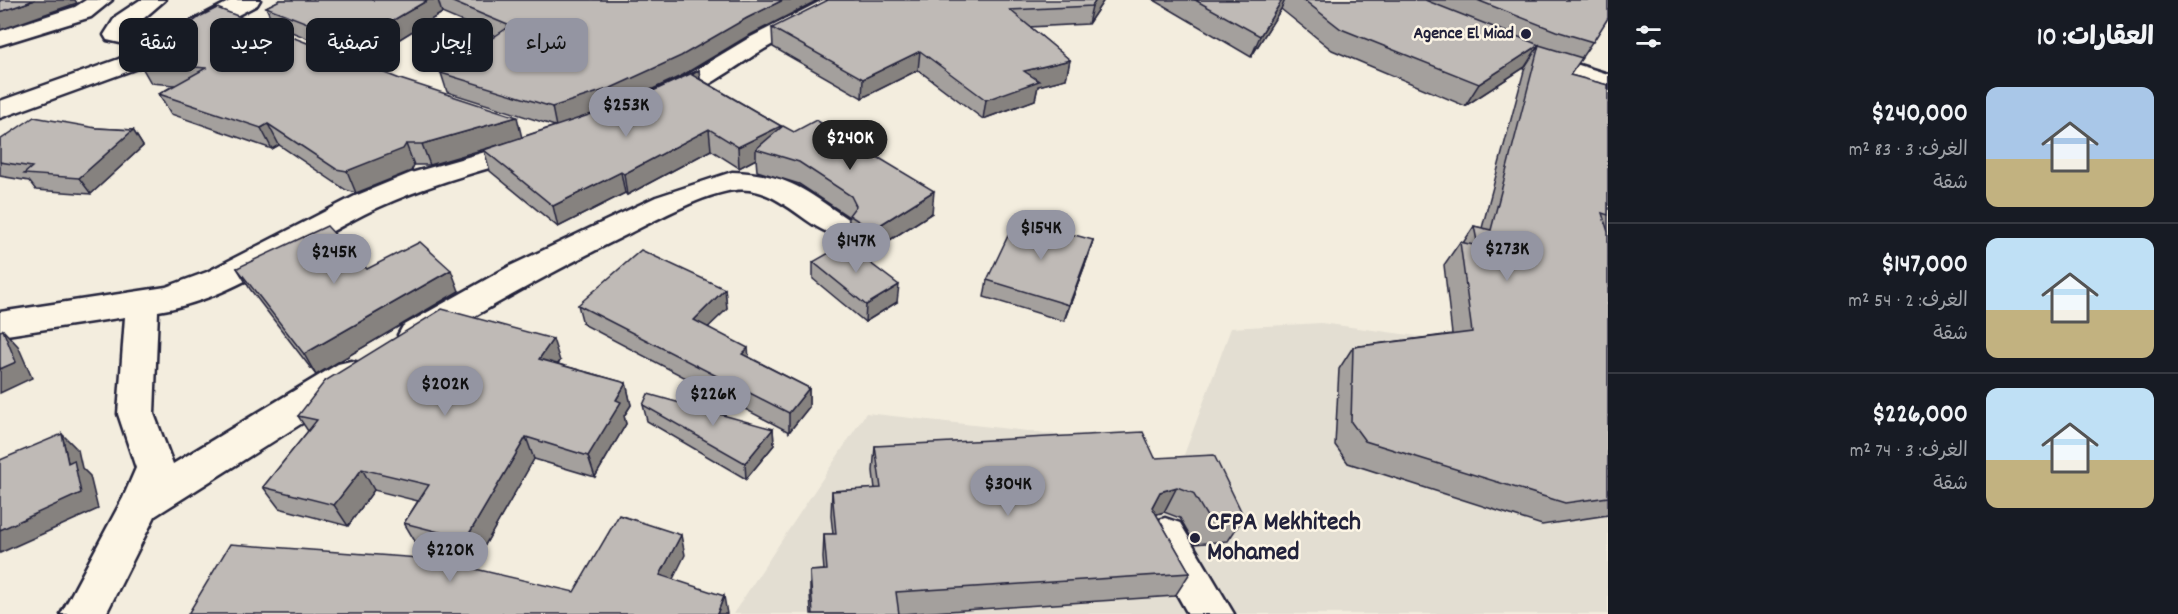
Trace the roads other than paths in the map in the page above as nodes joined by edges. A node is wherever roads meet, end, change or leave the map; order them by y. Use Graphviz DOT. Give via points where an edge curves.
graph roads {
  1 [pos="101,0"];
  2 [pos="154,0"];
  3 [pos="249,0"];
  4 [pos="840,0"];
  5 [pos="215,18"];
  6 [pos="210,20"];
  7 [pos="210,21"];
  8 [pos="0,38"];
  9 [pos="1512,50"];
  10 [pos="1608,82"];
  11 [pos="634,109"];
  12 [pos="0,110"];
  13 [pos="542,133"];
  14 [pos="838,227"];
  15 [pos="142,302"];
  16 [pos="0,324"];
  17 [pos="141,504"];
  18 [pos="1163,532"];
  19 [pos="83,614"];
  20 [pos="1212,614"];
  1 -- 8 [label="street" via="83,12"];
  2 -- 6 [label="street" via="124,21 115,35 134,39 163,36"];
  3 -- 5 [label="street"];
  4 -- 11 [label="street" via="693,82"];
  7 -- 12 [label="street" via="127,64"];
  9 -- 10 [label="street"];
  13 -- 15 [label="street" via="510,154 421,179 365,202 218,280 170,298"];
  14 -- 17 [label="street" via="788,192 763,182 732,181 666,203 521,274"];
  15 -- 16 [label="street"];
  15 -- 17 [label="street" via="136,414 155,468"];
  17 -- 19 [label="street"];
  18 -- 20 [label="street"];
}
